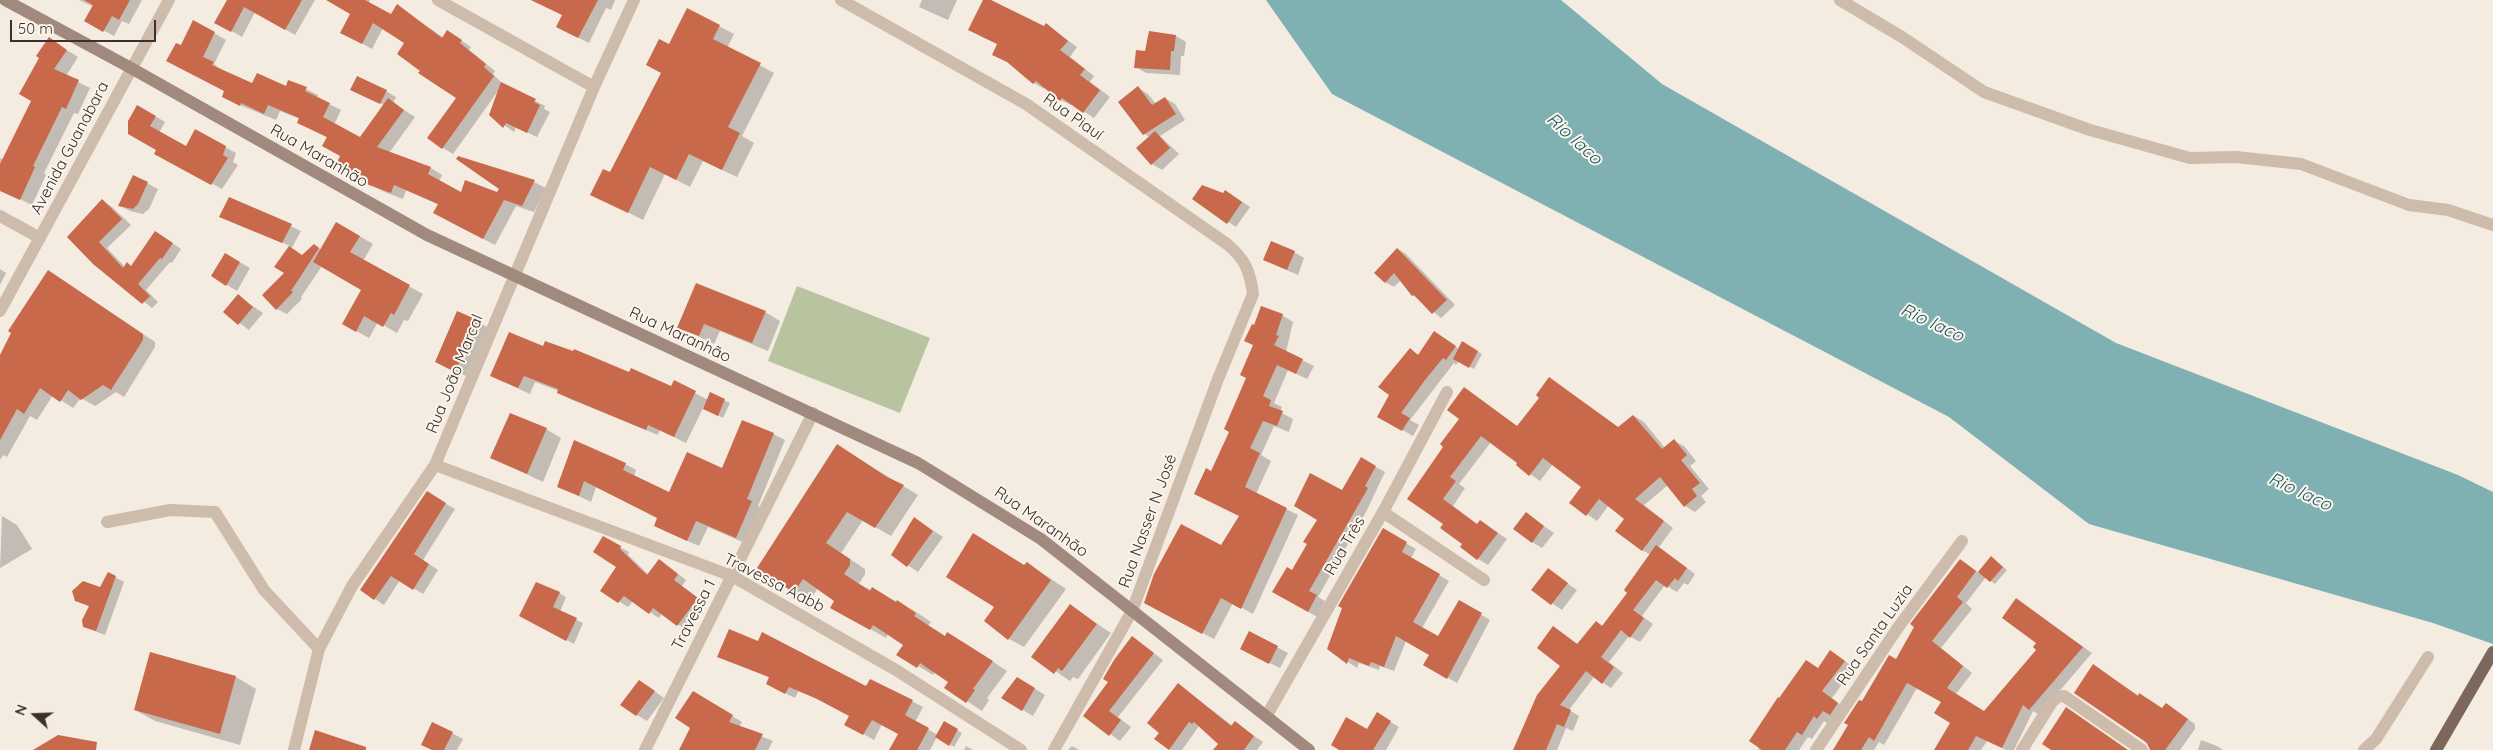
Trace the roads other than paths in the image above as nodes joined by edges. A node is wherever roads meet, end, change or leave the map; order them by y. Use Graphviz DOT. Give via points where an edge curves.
graph roads {
  1 [pos="5,0"];
  2 [pos="169,0"];
  3 [pos="438,0"];
  4 [pos="634,0"];
  5 [pos="841,0"];
  6 [pos="1840,0"];
  7 [pos="131,68"];
  8 [pos="594,88"];
  9 [pos="0,216"];
  10 [pos="2493,225"];
  11 [pos="40,238"];
  12 [pos="514,274"];
  13 [pos="1253,294"];
  14 [pos="0,311"];
  15 [pos="1447,392"];
  16 [pos="813,413"];
  17 [pos="435,465"];
  18 [pos="1383,512"];
  19 [pos="107,522"];
  20 [pos="1962,541"];
  21 [pos="732,576"];
  22 [pos="1484,580"];
  23 [pos="1132,611"];
  24 [pos="319,649"];
  25 [pos="2493,652"];
  26 [pos="2428,657"];
  27 [pos="1267,715"];
  28 [pos="294,750"];
  29 [pos="645,750"];
  30 [pos="1021,750"];
  31 [pos="1054,750"];
  32 [pos="1309,750"];
  33 [pos="1816,750"];
  34 [pos="2022,750"];
  35 [pos="2142,750"];
  36 [pos="2364,750"];
  37 [pos="2436,750"];
  1 -- 7 [label="street, Rua Maranhão"];
  2 -- 7 [label="street, Avenida Guanabara"];
  3 -- 8 [label="street"];
  4 -- 8 [label="street, Rua João Marcal"];
  5 -- 13 [label="street, Rua Piauí" via="1026,104 1227,244 1240,255 1251,279"];
  6 -- 10 [label="street" via="1984,92 2090,130 2190,158 2236,157 2301,164 2409,205 2448,210"];
  7 -- 11 [label="street, Avenida Guanabara"];
  7 -- 12 [label="street, Rua Maranhão" via="378,209"];
  8 -- 12 [label="street, Rua João Marcal"];
  9 -- 11 [label="street"];
  11 -- 14 [label="street, Avenida Guanabara"];
  12 -- 16 [label="street, Rua Maranhão" via="708,367"];
  12 -- 17 [label="street, Rua João Marcal"];
  13 -- 23 [label="street, Rua Nasser N José"];
  15 -- 18 [label="street, Rua Três"];
  16 -- 21 [label="street, Travessa 1"];
  16 -- 23 [label="street, Rua Maranhão" via="918,463 988,504 1041,539"];
  17 -- 21 [label="street, Travessa Aabb"];
  17 -- 24 [label="street, Rua João Marcal" via="352,586"];
  18 -- 22 [label="street"];
  18 -- 27 [label="street, Rua Três"];
  19 -- 24 [label="street" via="170,510 215,512 264,590"];
  20 -- 33 [label="street, Rua Santa Luzia"];
  21 -- 29 [label="street, Travessa 1"];
  21 -- 30 [label="street, Travessa Aabb" via="881,660"];
  23 -- 27 [label="street, Rua Maranhão"];
  23 -- 31 [label="street, Rua Nasser N José"];
  24 -- 28 [label="street, Rua João Marcal"];
  25 -- 37 [label="main road"];
  26 -- 36 [label="street" via="2376,739"];
  27 -- 32 [label="street, Rua Maranhão"];
  34 -- 35 [label="street" via="2058,697 2064,696"];
}
